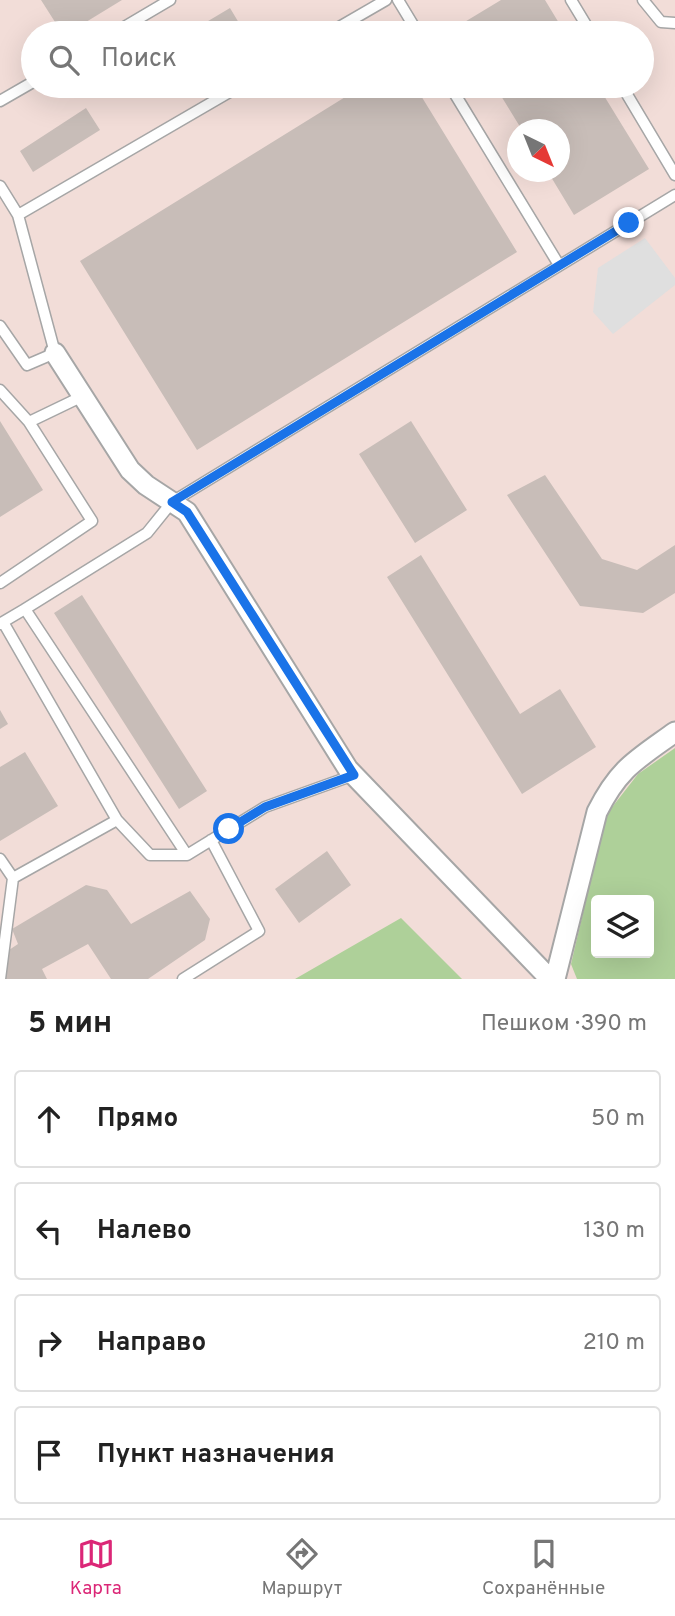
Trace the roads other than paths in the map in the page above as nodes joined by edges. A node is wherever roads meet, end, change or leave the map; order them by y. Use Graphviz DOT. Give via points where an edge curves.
graph roads {
  1 [pos="170,0"];
  2 [pos="386,0"];
  3 [pos="398,0"];
  4 [pos="571,0"];
  5 [pos="643,0"];
  6 [pos="134,21"];
  7 [pos="350,21"];
  8 [pos="411,21"];
  9 [pos="584,21"];
  10 [pos="675,23"];
  11 [pos="21,89"];
  12 [pos="219,98"];
  13 [pos="457,98"];
  14 [pos="629,98"];
  15 [pos="0,102"];
  16 [pos="675,175"];
  17 [pos="0,186"];
  18 [pos="675,195"];
  19 [pos="18,215"];
  20 [pos="559,265"];
  21 [pos="0,326"];
  22 [pos="55,353"];
  23 [pos="0,390"];
  24 [pos="83,396"];
  25 [pos="29,422"];
  26 [pos="172,502"];
  27 [pos="0,583"];
  28 [pos="25,609"];
  29 [pos="2,623"];
  30 [pos="675,732"];
  31 [pos="354,775"];
  32 [pos="117,820"];
  33 [pos="211,840"];
  34 [pos="187,855"];
  35 [pos="0,859"];
  36 [pos="13,878"];
  37 [pos="0,979"];
  38 [pos="183,979"];
  39 [pos="553,979"];
  1 -- 6 [label="lane"];
  2 -- 7 [label="lane"];
  3 -- 8 [label="lane"];
  4 -- 9 [label="lane"];
  5 -- 10 [label="lane" via="661,22"];
  11 -- 15 [label="lane"];
  12 -- 19 [label="lane"];
  13 -- 20 [label="lane"];
  14 -- 16 [label="lane"];
  17 -- 19 [label="lane"];
  18 -- 20 [label="lane"];
  19 -- 22 [label="lane"];
  20 -- 26 [label="lane"];
  21 -- 22 [label="lane" via="27,365"];
  22 -- 24 [label="street"];
  23 -- 25 [label="lane"];
  24 -- 25 [label="lane"];
  24 -- 26 [label="street" via="130,470"];
  25 -- 27 [label="lane" via="92,521"];
  26 -- 28 [label="lane" via="147,533"];
  26 -- 31 [label="street" via="187,512"];
  28 -- 29 [label="lane"];
  28 -- 34 [label="lane"];
  29 -- 32 [label="lane"];
  30 -- 39 [label="street" via="626,766 597,812"];
  31 -- 33 [label="lane" via="265,807"];
  31 -- 39 [label="street"];
  32 -- 34 [label="lane" via="150,855"];
  32 -- 36 [label="lane"];
  33 -- 34 [label="lane"];
  33 -- 38 [label="lane" via="258,931"];
  35 -- 36 [label="lane"];
  36 -- 37 [label="lane"];
}
